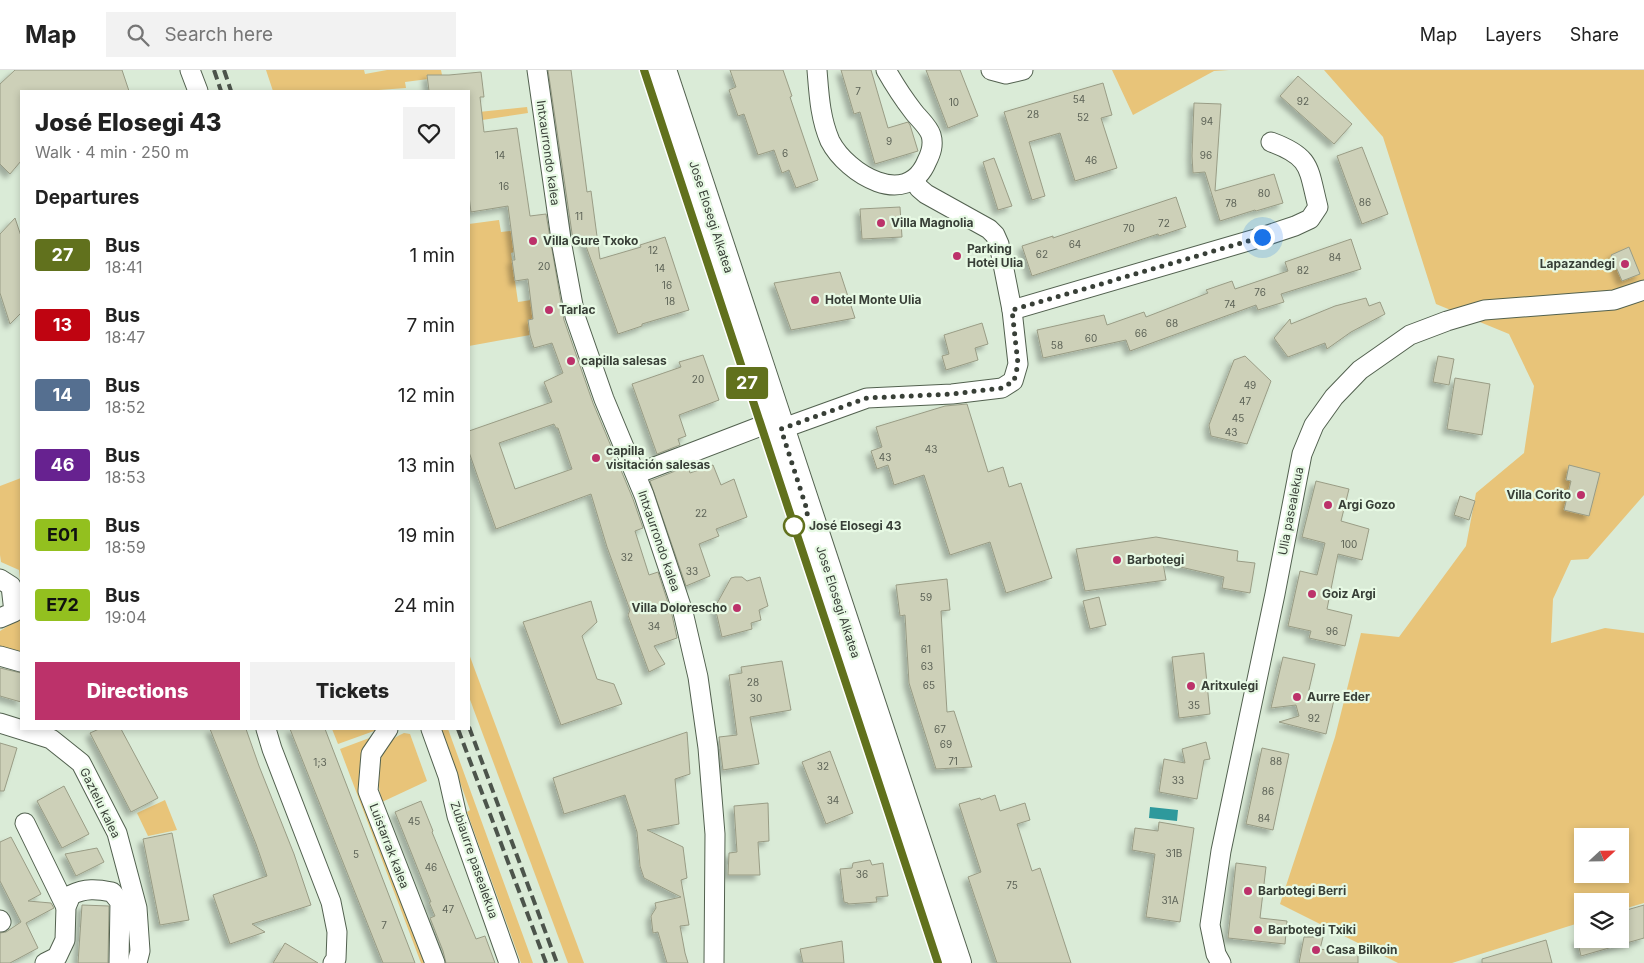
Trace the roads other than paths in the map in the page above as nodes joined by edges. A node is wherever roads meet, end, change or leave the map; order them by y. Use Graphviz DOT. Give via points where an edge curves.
graph roads {
  1 [pos="190,70"];
  2 [pos="537,70"];
  3 [pos="644,70"];
  4 [pos="662,70"];
  5 [pos="817,70"];
  6 [pos="886,70"];
  7 [pos="991,70"];
  8 [pos="1023,70"];
  9 [pos="198,90"];
  10 [pos="1271,142"];
  11 [pos="914,180"];
  12 [pos="1644,290"];
  13 [pos="1012,310"];
  14 [pos="771,428"];
  15 [pos="636,474"];
  16 [pos="0,578"];
  17 [pos="0,618"];
  18 [pos="0,656"];
  19 [pos="20,662"];
  20 [pos="0,723"];
  21 [pos="20,729"];
  22 [pos="22,730"];
  23 [pos="266,730"];
  24 [pos="387,730"];
  25 [pos="431,730"];
  26 [pos="26,823"];
  27 [pos="66,907"];
  28 [pos="45,963"];
  29 [pos="119,963"];
  30 [pos="137,963"];
  31 [pos="333,963"];
  32 [pos="435,963"];
  33 [pos="509,963"];
  34 [pos="714,963"];
  35 [pos="938,963"];
  36 [pos="957,963"];
  37 [pos="1221,963"];
  1 -- 9 [label="street"];
  2 -- 15 [label="street, Intxaurrondo kalea" via="560,236 575,316 604,399"];
  3 -- 14 [label="main road"];
  4 -- 14 [label="main road, Jose Elosegi Alkatea"];
  5 -- 11 [label="street" via="824,125 831,143 846,163 864,176 884,184"];
  6 -- 11 [label="street" via="931,135 932,150 925,167"];
  7 -- 8 [label="street" via="1006,74"];
  10 -- 13 [label="street" via="1289,149 1308,167 1318,208 1310,219 1262,237"];
  11 -- 13 [label="street" via="926,194 995,235"];
  12 -- 37 [label="street, Ulia pasealekua" via="1614,300 1484,310 1410,335 1360,370 1334,397 1314,425 1302,454 1221,851 1210,925"];
  13 -- 14 [label="street" via="1018,364 1014,381 1002,388 867,398"];
  14 -- 15 [label="street"];
  14 -- 35 [label="main road"];
  14 -- 36 [label="main road, Jose Elosegi Alkatea"];
  15 -- 34 [label="street, Intxaurrondo kalea" via="683,612 698,678 715,834"];
  16 -- 17 [label="street" via="11,586 14,612"];
  18 -- 19 [label="street"];
  20 -- 21 [label="street, Gaztelu kalea"];
  22 -- 30 [label="street, Gaztelu kalea" via="51,739 81,763 117,833 137,908 140,951"];
  23 -- 31 [label="street" via="331,902 338,932"];
  24 -- 32 [label="street, Luistarrak kalea" via="371,754 368,791"];
  25 -- 33 [label="street, Zubiaurre pasealekua" via="448,776 457,816"];
  26 -- 27 [label="street"];
  27 -- 28 [label="street" via="65,940 57,957"];
  27 -- 29 [label="street" via="71,895 79,891 96,888 112,892 120,902"];
}
